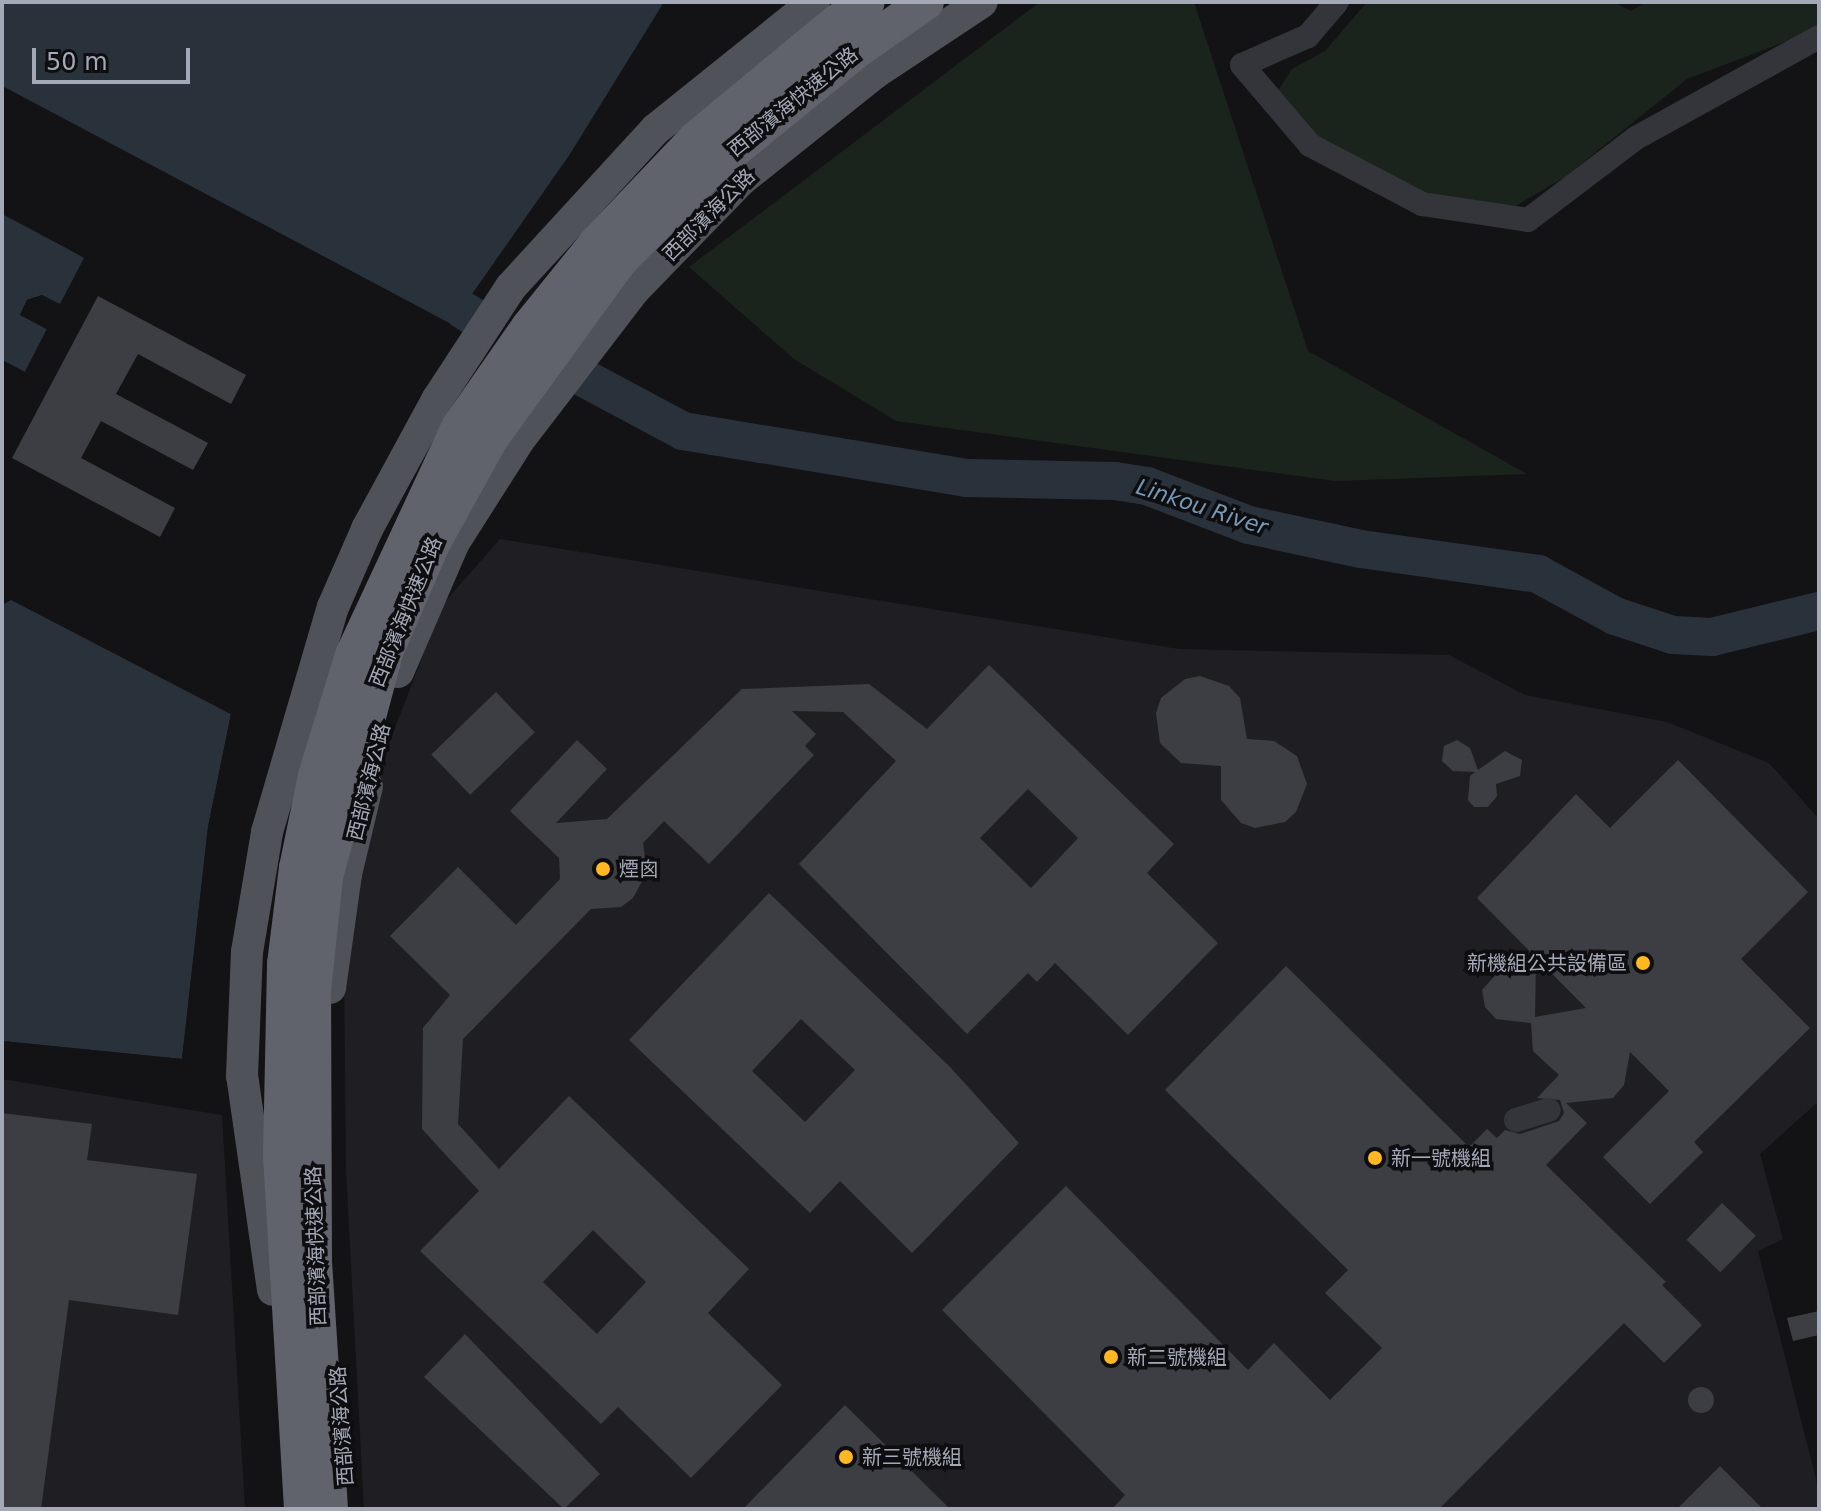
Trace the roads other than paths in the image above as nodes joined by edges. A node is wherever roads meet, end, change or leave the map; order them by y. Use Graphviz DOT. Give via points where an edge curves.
graph roads {
  1 [pos="867,2"];
  2 [pos="926,2"];
  3 [pos="982,2"];
  4 [pos="1337,2"];
  5 [pos="836,25"];
  6 [pos="1819,37"];
  7 [pos="1549,1110"];
  8 [pos="1516,1120"];
  9 [pos="330,1158"];
  10 [pos="256,1166"];
  11 [pos="289,1509"];
  12 [pos="302,1509"];
  13 [pos="330,1509"];
  14 [pos="348,1509"];
  1 -- 5 [label="highway, 西部濱海快速公路"];
  2 -- 5 [label="highway, 西部濱海快速公路"];
  3 -- 9 [label="main road, 西部濱海公路" via="875,73 730,191 634,290 519,440 453,544 402,658 346,874 329,994"];
  4 -- 6 [label="street" via="1308,36 1242,65 1310,145 1422,204 1528,220 1636,138"];
  5 -- 10 [label="main road" via="656,129 511,287 437,400 367,529 333,607 267,832 247,952 242,1076"];
  5 -- 12 [label="highway, 西部濱海快速公路, bridge" via="697,138 596,244 529,327 460,426 353,655 316,776 285,964 281,1156"];
  5 -- 13 [label="highway, 西部濱海快速公路, bridge" via="713,167 611,271 490,439 432,544 386,650 325,877 313,990 314,1263"];
  7 -- 8 [label="street"];
  9 -- 10 [label="street"];
  9 -- 14 [label="main road, 西部濱海公路" via="331,1257"];
  10 -- 11 [label="main road" via="271,1262"];
}
